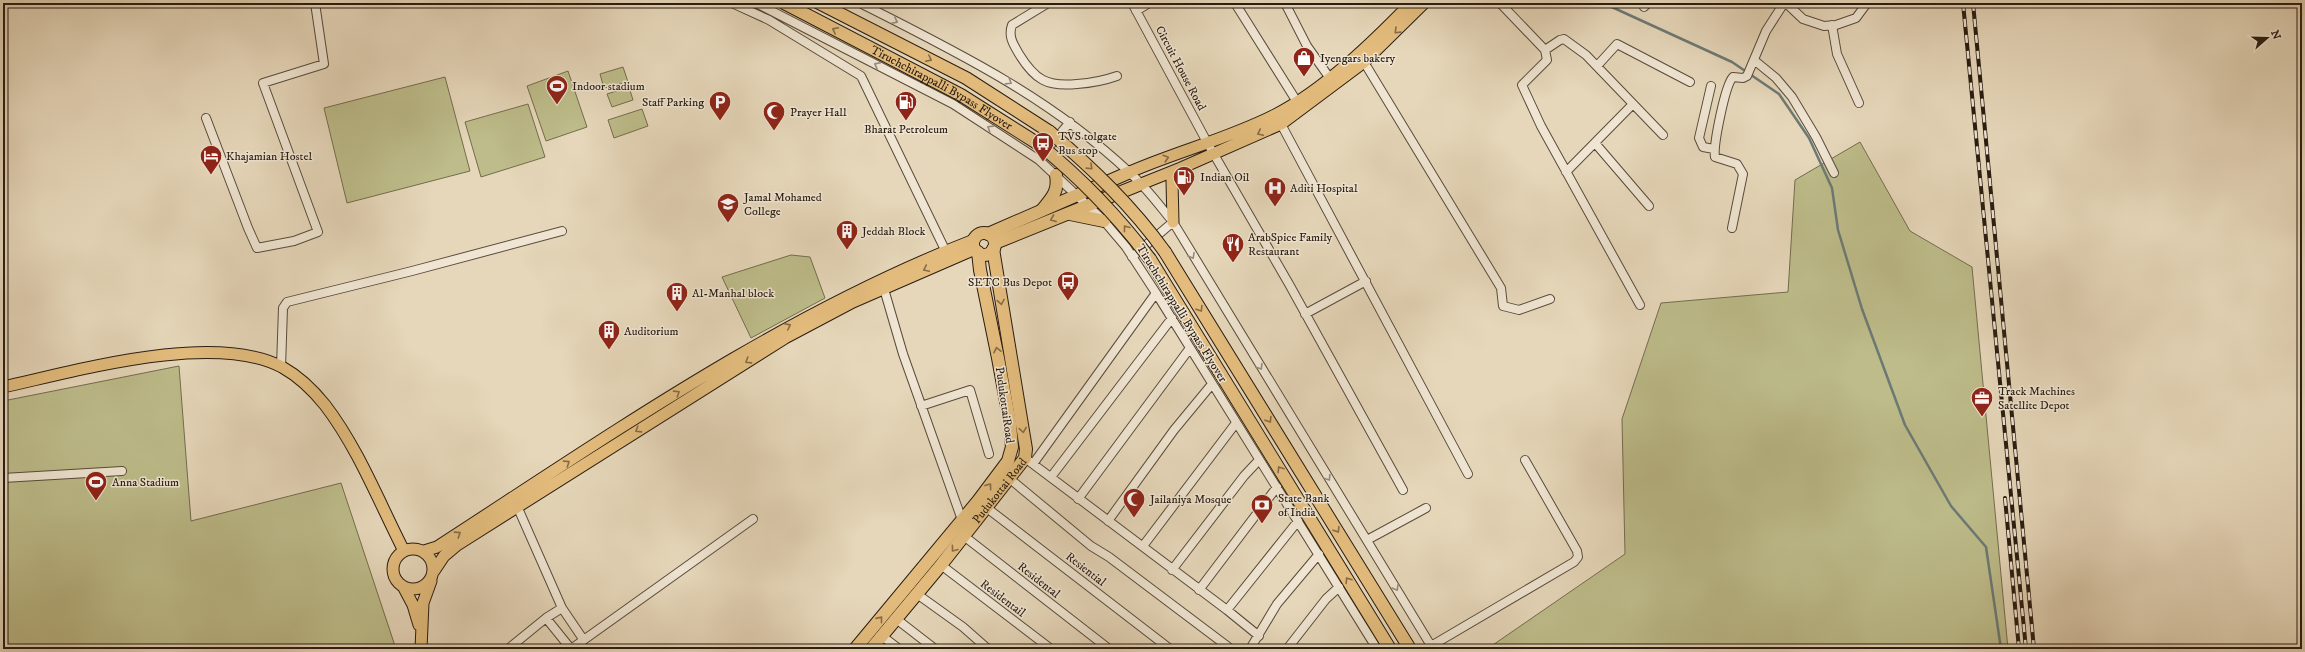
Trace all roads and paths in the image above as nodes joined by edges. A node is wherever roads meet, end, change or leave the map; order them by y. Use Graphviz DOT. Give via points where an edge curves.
graph roads {
  1 [pos="315,3"];
  2 [pos="732,3"];
  3 [pos="756,3"];
  4 [pos="784,3"];
  5 [pos="819,3"];
  6 [pos="860,3"];
  7 [pos="1048,3"];
  8 [pos="1132,3"];
  9 [pos="1149,3"];
  10 [pos="1235,3"];
  11 [pos="1285,3"];
  12 [pos="1411,3"];
  13 [pos="1424,3"];
  14 [pos="1500,3"];
  15 [pos="1785,3"];
  16 [pos="1867,3"];
  17 [pos="1136,11"];
  18 [pos="1832,25"];
  19 [pos="1545,50"];
  20 [pos="1364,62"];
  21 [pos="1753,63"];
  22 [pos="1596,66"];
  23 [pos="1117,76"];
  24 [pos="1329,77"];
  25 [pos="1690,82"];
  26 [pos="1711,86"];
  27 [pos="1859,103"];
  28 [pos="1633,104"];
  29 [pos="1299,105"];
  30 [pos="206,118"];
  31 [pos="1070,122"];
  32 [pos="1281,124"];
  33 [pos="1663,135"];
  34 [pos="1595,143"];
  35 [pos="1208,144"];
  36 [pos="1714,149"];
  37 [pos="1215,154"];
  38 [pos="1039,160"];
  39 [pos="1181,168"];
  40 [pos="1130,172"];
  41 [pos="1566,172"];
  42 [pos="1834,173"];
  43 [pos="1056,175"];
  44 [pos="1141,184"];
  45 [pos="1079,195"];
  46 [pos="1090,205"];
  47 [pos="1649,206"];
  48 [pos="1069,213"];
  49 [pos="1038,214"];
  50 [pos="1104,221"];
  51 [pos="1173,222"];
  52 [pos="1018,227"];
  53 [pos="1732,228"];
  54 [pos="562,231"];
  55 [pos="992,242"];
  56 [pos="976,247"];
  57 [pos="948,255"];
  58 [pos="1132,257"];
  59 [pos="1366,281"];
  60 [pos="884,289"];
  61 [pos="1156,292"];
  62 [pos="852,299"];
  63 [pos="1550,299"];
  64 [pos="1640,305"];
  65 [pos="1305,314"];
  66 [pos="1172,318"];
  67 [pos="1190,348"];
  68 [pos="281,367"];
  69 [pos="1212,384"];
  70 [pos="3,387"];
  71 [pos="921,406"];
  72 [pos="1236,423"];
  73 [pos="596,450"];
  74 [pos="989,454"];
  75 [pos="1259,460"];
  76 [pos="1525,460"];
  77 [pos="1029,461"];
  78 [pos="122,471"];
  79 [pos="1468,474"];
  80 [pos="1051,477"];
  81 [pos="3,478"];
  82 [pos="1010,479"];
  83 [pos="1277,487"];
  84 [pos="1403,490"];
  85 [pos="1078,499"];
  86 [pos="517,506"];
  87 [pos="987,508"];
  88 [pos="1426,508"];
  89 [pos="754,519"];
  90 [pos="1108,521"];
  91 [pos="1298,521"];
  92 [pos="960,528"];
  93 [pos="1367,540"];
  94 [pos="1143,546"];
  95 [pos="404,550"];
  96 [pos="424,551"];
  97 [pos="1319,554"];
  98 [pos="941,565"];
  99 [pos="1172,570"];
  100 [pos="432,576"];
  101 [pos="1339,587"];
  102 [pos="404,588"];
  103 [pos="1199,590"];
  104 [pos="916,594"];
  105 [pos="562,608"];
  106 [pos="1227,610"];
  107 [pos="546,618"];
  108 [pos="895,618"];
  109 [pos="421,633"];
  110 [pos="882,636"];
  111 [pos="1259,636"];
  112 [pos="583,639"];
  113 [pos="1432,647"];
  114 [pos="421,649"];
  115 [pos="508,649"];
  116 [pos="571,649"];
  117 [pos="855,649"];
  118 [pos="871,649"];
  119 [pos="899,649"];
  120 [pos="935,649"];
  121 [pos="988,649"];
  122 [pos="1051,649"];
  123 [pos="1109,649"];
  124 [pos="1170,649"];
  125 [pos="1231,649"];
  126 [pos="1250,649"];
  127 [pos="1287,649"];
  128 [pos="1377,649"];
  129 [pos="1390,649"];
  130 [pos="1410,649"];
  1 -- 30 [label="street" via="324,64 263,84 318,232 294,241 258,248"];
  2 -- 57 [label="street" via="769,20 861,76"];
  38 -- 3 [label="street, one-way" via="953,104"];
  129 -- 4 [label="highway, Tiruchchirappalli Bypass Flyover, one-way, bridge" via="1150,259 1120,219 1077,175 1040,144 961,95"];
  5 -- 130 [label="highway, Tiruchchirappalli Bypass Flyover, one-way, bridge" via="966,78 1050,132 1089,165 1132,209 1165,252"];
  6 -- 31 [label="street, one-way" via="979,63"];
  7 -- 23 [label="street" via="1012,25 1010,38 1026,64 1047,83 1058,86 1101,82"];
  8 -- 17 [label="street, Circuit House Road"];
  9 -- 17 [label="street"];
  10 -- 29 [label="street"];
  11 -- 24 [label="street" via="1307,46"];
  12 -- 24 [label="main road"];
  13 -- 20 [label="main road, one-way"];
  14 -- 19 [label="street"];
  15 -- 18 [label="street" via="1804,19 1824,26"];
  15 -- 21 [label="street" via="1766,31"];
  16 -- 18 [label="street" via="1856,18"];
  17 -- 35 [label="street, Circuit House Road"];
  18 -- 27 [label="street" via="1837,54"];
  19 -- 22 [label="street" via="1564,40 1586,55"];
  19 -- 41 [label="street" via="1545,64 1522,84"];
  20 -- 29 [label="main road"];
  20 -- 63 [label="street" via="1501,288 1503,306 1519,310"];
  21 -- 36 [label="street" via="1747,76 1733,77 1729,82"];
  21 -- 42 [label="street" via="1776,78 1792,97"];
  22 -- 25 [label="street" via="1617,44"];
  22 -- 28 [label="street"];
  24 -- 29 [label="main road"];
  26 -- 36 [label="street" via="1699,138 1703,147"];
  28 -- 33 [label="street"];
  28 -- 34 [label="street"];
  29 -- 32 [label="main road"];
  29 -- 35 [label="main road"];
  31 -- 38 [label="street"];
  31 -- 40 [label="street"];
  32 -- 37 [label="main road, one-way"];
  32 -- 59 [label="street"];
  34 -- 41 [label="street"];
  34 -- 47 [label="street"];
  35 -- 37 [label="street, Circuit House Road"];
  40 -- 35 [label="main road, one-way"];
  36 -- 53 [label="street" via="1715,157 1737,164 1743,174"];
  37 -- 39 [label="main road"];
  37 -- 65 [label="street, Circuit House Road"];
  38 -- 43 [label="street"];
  39 -- 44 [label="main road"];
  39 -- 51 [label="main road" via="1172,181"];
  40 -- 44 [label="street"];
  40 -- 45 [label="highway"];
  41 -- 64 [label="street"];
  43 -- 45 [label="street"];
  43 -- 49 [label="highway" via="1058,185 1055,195"];
  44 -- 46 [label="highway"];
  44 -- 51 [label="street"];
  45 -- 46 [label="street"];
  45 -- 49 [label="highway"];
  46 -- 48 [label="highway"];
  46 -- 50 [label="street"];
  48 -- 50 [label="highway"];
  48 -- 52 [label="highway, one-way"];
  49 -- 52 [label="highway"];
  50 -- 58 [label="street"];
  51 -- 58 [label="street"];
  51 -- 93 [label="street, one-way"];
  52 -- 55 [label="highway"];
  54 -- 68 [label="street" via="287,302 282,308"];
  55 -- 56 [label="highway" via="985,254"];
  55 -- 56 [label="highway" via="981,233"];
  55 -- 77 [label="highway, Pudukottai Road, one-way"];
  56 -- 57 [label="main road"];
  92 -- 56 [label="highway, PudukottaiRoad, one-way" via="1008,460 1012,447"];
  57 -- 60 [label="main road, one-way"];
  57 -- 62 [label="main road"];
  58 -- 61 [label="street"];
  59 -- 65 [label="street"];
  59 -- 79 [label="street"];
  60 -- 62 [label="main road"];
  60 -- 71 [label="street"];
  61 -- 66 [label="street"];
  61 -- 77 [label="street"];
  62 -- 73 [label="main road"];
  65 -- 84 [label="street, Circuit House Road"];
  66 -- 67 [label="street"];
  66 -- 80 [label="street"];
  67 -- 69 [label="street"];
  67 -- 85 [label="street"];
  68 -- 70 [label="main road" via="246,356 215,353 170,354"];
  68 -- 95 [label="main road" via="303,381 324,404 344,434"];
  69 -- 72 [label="street"];
  69 -- 90 [label="street" via="1174,430"];
  71 -- 74 [label="street" via="970,390"];
  71 -- 92 [label="street"];
  72 -- 75 [label="street"];
  72 -- 94 [label="street"];
  73 -- 86 [label="main road"];
  96 -- 73 [label="main road, one-way" via="437,547"];
  75 -- 83 [label="street"];
  75 -- 99 [label="street"];
  76 -- 113 [label="street" via="1578,551 1578,557 1535,586"];
  77 -- 80 [label="street"];
  77 -- 82 [label="highway, Pudukottai Road"];
  78 -- 81 [label="street"];
  80 -- 85 [label="street"];
  82 -- 87 [label="highway, Pudukottai Road"];
  82 -- 125 [label="street" via="1091,546"];
  83 -- 91 [label="street"];
  83 -- 103 [label="street"];
  85 -- 90 [label="street"];
  86 -- 100 [label="main road" via="457,545 444,556"];
  86 -- 105 [label="street"];
  87 -- 92 [label="highway, Pudukottai Road"];
  87 -- 124 [label="street, Resiential"];
  88 -- 93 [label="street"];
  89 -- 112 [label="street"];
  90 -- 94 [label="street"];
  91 -- 97 [label="street"];
  91 -- 106 [label="street"];
  92 -- 98 [label="highway, Pudukottai Road, one-way"];
  117 -- 92 [label="highway, PudukottaiRoad, one-way"];
  92 -- 123 [label="street, Residental"];
  93 -- 113 [label="street, one-way"];
  94 -- 99 [label="street"];
  95 -- 96 [label="main road" via="414,548"];
  95 -- 102 [label="main road" via="398,555 392,570 395,580"];
  96 -- 100 [label="main road" via="432,560"];
  97 -- 101 [label="street"];
  97 -- 111 [label="street" via="1277,604"];
  98 -- 104 [label="highway, Pudukottai Road"];
  98 -- 122 [label="street, Residentail"];
  99 -- 103 [label="street"];
  100 -- 102 [label="main road" via="423,588"];
  100 -- 109 [label="main road" via="423,603"];
  101 -- 127 [label="street" via="1326,599"];
  101 -- 128 [label="street"];
  102 -- 109 [label="main road" via="413,605"];
  103 -- 106 [label="street"];
  104 -- 108 [label="highway, Pudukottai Road"];
  104 -- 121 [label="street" via="963,627"];
  105 -- 107 [label="street"];
  105 -- 112 [label="street"];
  106 -- 111 [label="street"];
  107 -- 115 [label="street"];
  107 -- 116 [label="street"];
  108 -- 110 [label="highway, Pudukottai Road"];
  108 -- 120 [label="street"];
  109 -- 114 [label="main road"];
  110 -- 118 [label="highway, Pudukottai Road"];
  110 -- 119 [label="street"];
  111 -- 126 [label="street"];
  112 -- 116 [label="street"];
}
